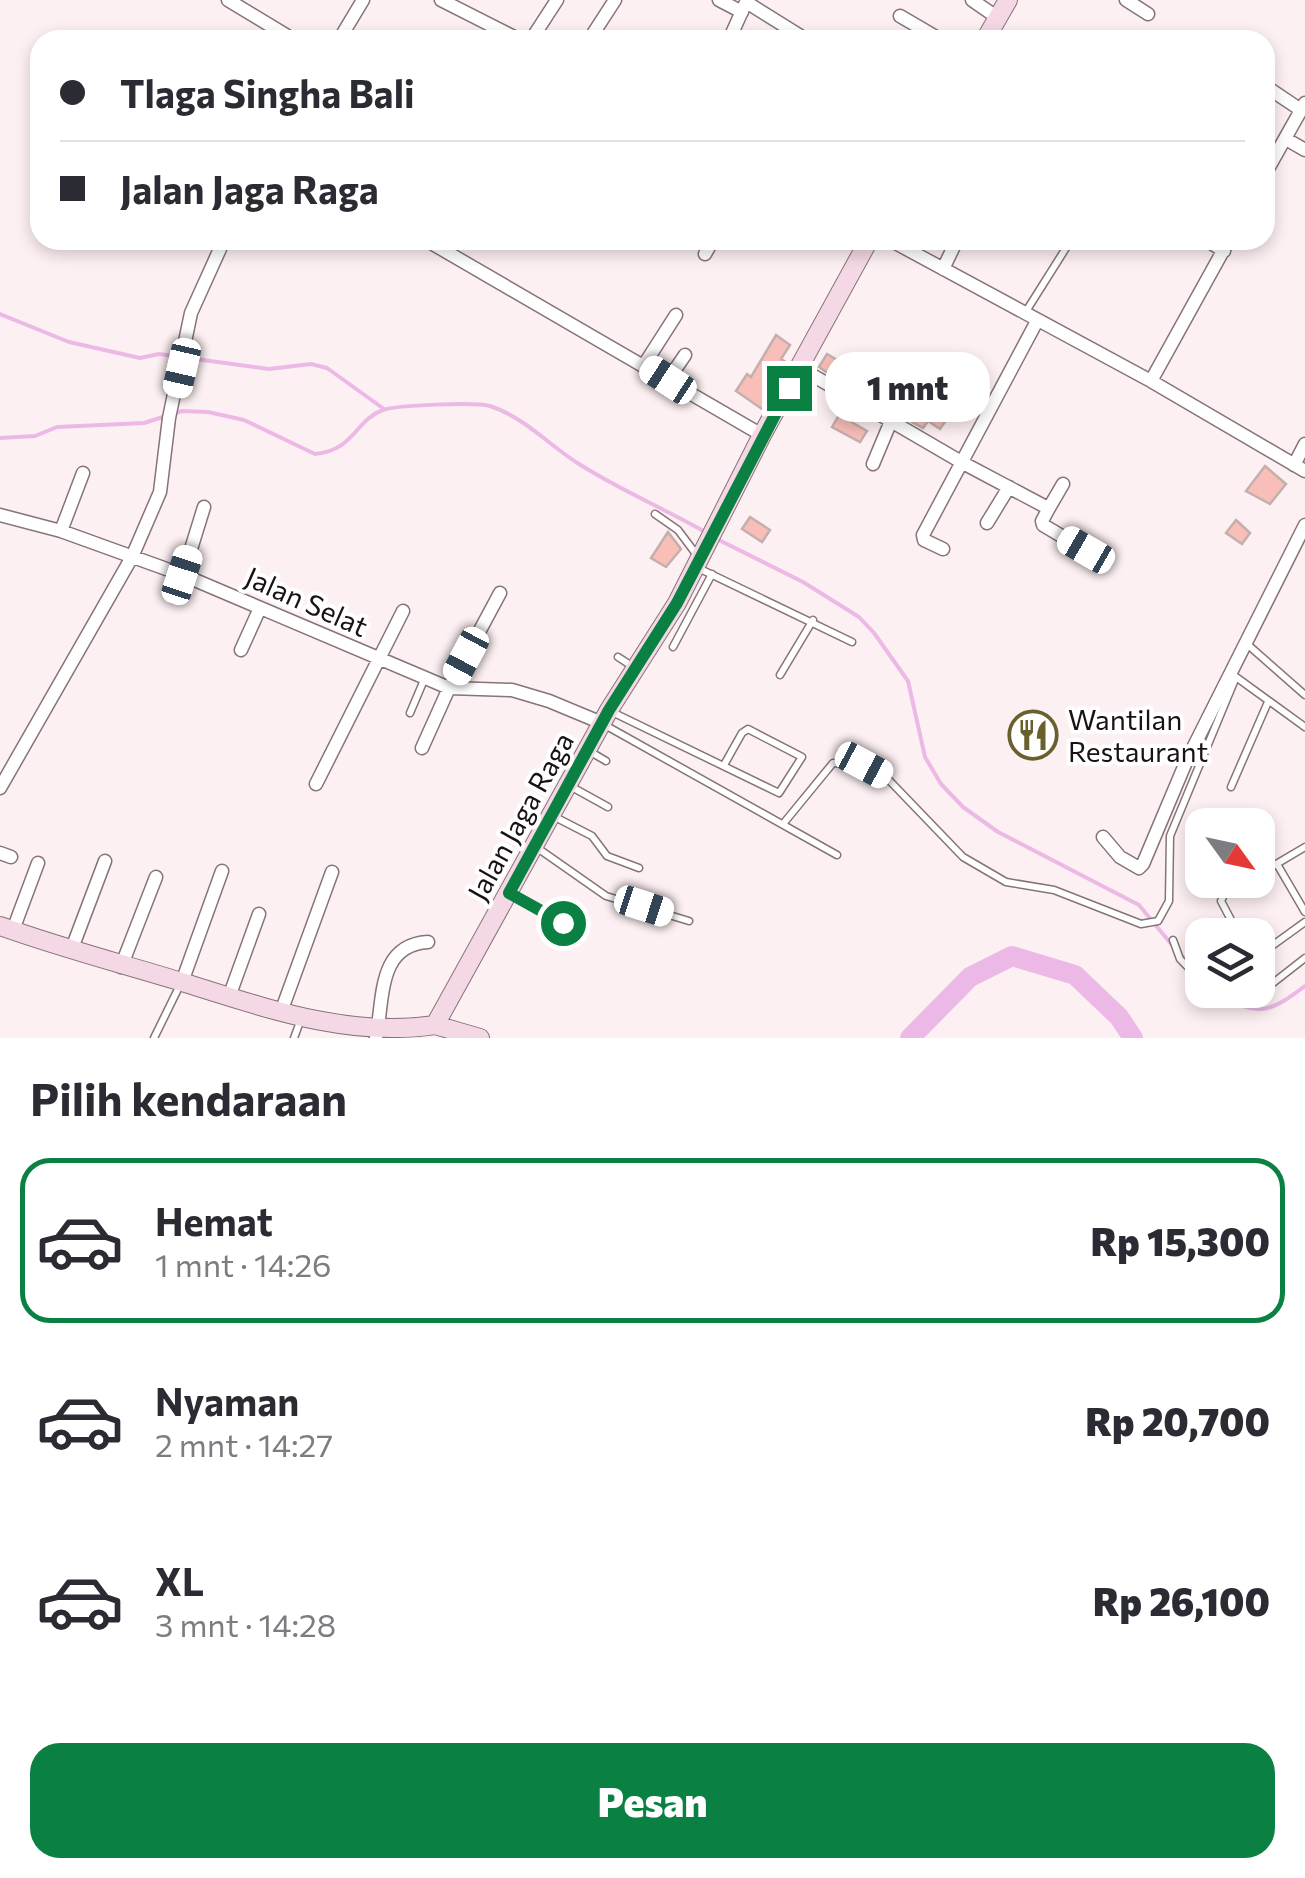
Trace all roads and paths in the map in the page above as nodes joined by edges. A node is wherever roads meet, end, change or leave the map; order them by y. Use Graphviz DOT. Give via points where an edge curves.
graph roads {
  1 [pos="228,0"];
  2 [pos="363,0"];
  3 [pos="557,0"];
  4 [pos="615,0"];
  5 [pos="719,0"];
  6 [pos="972,0"];
  7 [pos="1008,0"];
  8 [pos="1126,0"];
  9 [pos="445,1"];
  10 [pos="745,4"];
  11 [pos="1148,14"];
  12 [pos="900,16"];
  13 [pos="998,18"];
  14 [pos="278,30"];
  15 [pos="345,30"];
  16 [pos="501,30"];
  17 [pos="538,30"];
  18 [pos="595,30"];
  19 [pos="733,30"];
  20 [pos="790,30"];
  21 [pos="924,30"];
  22 [pos="991,30"];
  23 [pos="1275,91"];
  24 [pos="1303,106"];
  25 [pos="1286,139"];
  26 [pos="1305,150"];
  27 [pos="1275,157"];
  28 [pos="219,250"];
  29 [pos="443,250"];
  30 [pos="707,250"];
  31 [pos="865,250"];
  32 [pos="908,250"];
  33 [pos="952,250"];
  34 [pos="1066,250"];
  35 [pos="1224,250"];
  36 [pos="704,254"];
  37 [pos="942,269"];
  38 [pos="676,315"];
  39 [pos="1031,318"];
  40 [pos="685,356"];
  41 [pos="644,365"];
  42 [pos="800,368"];
  43 [pos="668,380"];
  44 [pos="1151,381"];
  45 [pos="891,421"];
  46 [pos="762,435"];
  47 [pos="1305,444"];
  48 [pos="963,463"];
  49 [pos="874,464"];
  50 [pos="1299,468"];
  51 [pos="83,474"];
  52 [pos="1064,484"];
  53 [pos="1008,488"];
  54 [pos="204,506"];
  55 [pos="1050,508"];
  56 [pos="655,514"];
  57 [pos="0,515"];
  58 [pos="987,523"];
  59 [pos="1305,525"];
  60 [pos="60,532"];
  61 [pos="942,549"];
  62 [pos="1086,550"];
  63 [pos="132,557"];
  64 [pos="703,562"];
  65 [pos="182,575"];
  66 [pos="500,593"];
  67 [pos="260,608"];
  68 [pos="403,611"];
  69 [pos="813,620"];
  70 [pos="852,642"];
  71 [pos="1246,643"];
  72 [pos="672,647"];
  73 [pos="241,650"];
  74 [pos="618,657"];
  75 [pos="379,659"];
  76 [pos="636,668"];
  77 [pos="780,675"];
  78 [pos="1235,675"];
  79 [pos="425,678"];
  80 [pos="449,688"];
  81 [pos="1305,696"];
  82 [pos="1268,702"];
  83 [pos="410,713"];
  84 [pos="605,717"];
  85 [pos="1305,727"];
  86 [pos="422,748"];
  87 [pos="588,750"];
  88 [pos="606,761"];
  89 [pos="724,766"];
  90 [pos="316,784"];
  91 [pos="568,786"];
  92 [pos="1231,787"];
  93 [pos="0,788"];
  94 [pos="608,806"];
  95 [pos="553,816"];
  96 [pos="783,824"];
  97 [pos="1103,837"];
  98 [pos="536,847"];
  99 [pos="1305,848"];
  100 [pos="838,854"];
  101 [pos="105,861"];
  102 [pos="38,864"];
  103 [pos="1277,864"];
  104 [pos="639,868"];
  105 [pos="222,871"];
  106 [pos="332,872"];
  107 [pos="156,877"];
  108 [pos="509,893"];
  109 [pos="1305,912"];
  110 [pos="259,914"];
  111 [pos="689,921"];
  112 [pos="1305,922"];
  113 [pos="563,923"];
  114 [pos="6,928"];
  115 [pos="1173,940"];
  116 [pos="428,942"];
  117 [pos="1275,944"];
  118 [pos="71,951"];
  119 [pos="1305,958"];
  120 [pos="1185,964"];
  121 [pos="121,967"];
  122 [pos="1275,981"];
  123 [pos="182,982"];
  124 [pos="229,997"];
  125 [pos="281,1012"];
  126 [pos="302,1018"];
  127 [pos="435,1025"];
  128 [pos="368,1033"];
  129 [pos="400,1033"];
  130 [pos="154,1038"];
  131 [pos="294,1038"];
  132 [pos="480,1038"];
  1 -- 14 [label="street"];
  2 -- 15 [label="street"];
  3 -- 17 [label="street"];
  4 -- 18 [label="street"];
  5 -- 10 [label="street"];
  6 -- 13 [label="street"];
  7 -- 13 [label="street"];
  8 -- 11 [label="street"];
  9 -- 16 [label="street"];
  10 -- 19 [label="street"];
  10 -- 20 [label="street"];
  12 -- 21 [label="street"];
  13 -- 22 [label="street"];
  23 -- 24 [label="street"];
  24 -- 25 [label="street"];
  25 -- 26 [label="street"];
  25 -- 27 [label="street"];
  28 -- 63 [label="street" via="191,313 162,486"];
  29 -- 41 [label="street"];
  30 -- 36 [label="street"];
  31 -- 42 [label="street, Jalan Jaga Raga"];
  32 -- 37 [label="street"];
  33 -- 37 [label="street"];
  34 -- 39 [label="lane"];
  35 -- 44 [label="street"];
  37 -- 39 [label="street"];
  38 -- 41 [label="street"];
  39 -- 44 [label="street"];
  39 -- 48 [label="street"];
  40 -- 43 [label="street"];
  41 -- 43 [label="street"];
  42 -- 45 [label="street"];
  42 -- 46 [label="street, Jalan Jaga Raga"];
  43 -- 46 [label="street"];
  44 -- 50 [label="street"];
  45 -- 48 [label="street"];
  45 -- 49 [label="street"];
  46 -- 64 [label="street, Jalan Jaga Raga"];
  47 -- 50 [label="street"];
  48 -- 53 [label="street"];
  48 -- 61 [label="street" via="922,538"];
  51 -- 60 [label="street"];
  52 -- 55 [label="street"];
  53 -- 55 [label="street"];
  53 -- 58 [label="street"];
  54 -- 65 [label="street"];
  55 -- 62 [label="street" via="1043,525"];
  56 -- 64 [label="lane"];
  57 -- 60 [label="street, Jalan Selat"];
  59 -- 71 [label="street"];
  60 -- 63 [label="street, Jalan Selat"];
  63 -- 65 [label="street, Jalan Selat"];
  63 -- 93 [label="street"];
  64 -- 69 [label="lane"];
  64 -- 72 [label="lane"];
  64 -- 76 [label="street, Jalan Jaga Raga"];
  65 -- 67 [label="street, Jalan Selat"];
  66 -- 80 [label="street"];
  67 -- 73 [label="street"];
  67 -- 75 [label="street, Jalan Selat"];
  68 -- 75 [label="street"];
  69 -- 70 [label="lane"];
  69 -- 77 [label="lane"];
  71 -- 78 [label="street"];
  71 -- 81 [label="lane"];
  74 -- 76 [label="lane"];
  75 -- 79 [label="street, Jalan Selat"];
  75 -- 90 [label="street"];
  76 -- 84 [label="street, Jalan Jaga Raga"];
  78 -- 82 [label="lane"];
  78 -- 96 [label="lane" via="1170,836 1170,901 1158,922 1141,924 1054,890 1006,882 963,857 885,776 864,765 833,763"];
  78 -- 97 [label="street" via="1186,762 1143,864 1130,865"];
  79 -- 80 [label="street, Jalan Selat"];
  79 -- 83 [label="lane"];
  80 -- 84 [label="street, Jalan Selat" via="512,690"];
  80 -- 86 [label="street"];
  82 -- 85 [label="lane"];
  82 -- 92 [label="lane"];
  84 -- 87 [label="street, Jalan Jaga Raga"];
  84 -- 89 [label="lane"];
  84 -- 96 [label="lane"];
  87 -- 88 [label="lane"];
  87 -- 91 [label="street, Jalan Jaga Raga"];
  89 -- 89 [label="lane" via="778,793 802,757 748,728"];
  91 -- 94 [label="lane"];
  91 -- 95 [label="street, Jalan Jaga Raga"];
  95 -- 98 [label="street, Jalan Jaga Raga"];
  95 -- 104 [label="lane" via="592,836 607,856"];
  96 -- 100 [label="lane"];
  98 -- 108 [label="street, Jalan Jaga Raga"];
  98 -- 111 [label="lane" via="606,896"];
  99 -- 103 [label="lane"];
  101 -- 118 [label="street"];
  102 -- 114 [label="street"];
  103 -- 109 [label="lane"];
  105 -- 123 [label="street"];
  106 -- 125 [label="street"];
  107 -- 121 [label="street"];
  108 -- 113 [label="lane"];
  108 -- 127 [label="street, Jalan Jaga Raga"];
  110 -- 124 [label="street"];
  112 -- 117 [label="lane"];
  114 -- 118 [label="street"];
  115 -- 120 [label="lane"];
  116 -- 128 [label="street" via="412,943 396,955"];
  118 -- 121 [label="street"];
  119 -- 122 [label="lane"];
  121 -- 123 [label="street"];
  123 -- 124 [label="street"];
  123 -- 130 [label="lane"];
  124 -- 125 [label="street"];
  125 -- 126 [label="street"];
  126 -- 128 [label="street"];
  126 -- 131 [label="lane"];
  127 -- 129 [label="street"];
  127 -- 132 [label="street"];
  128 -- 129 [label="street"];
}
